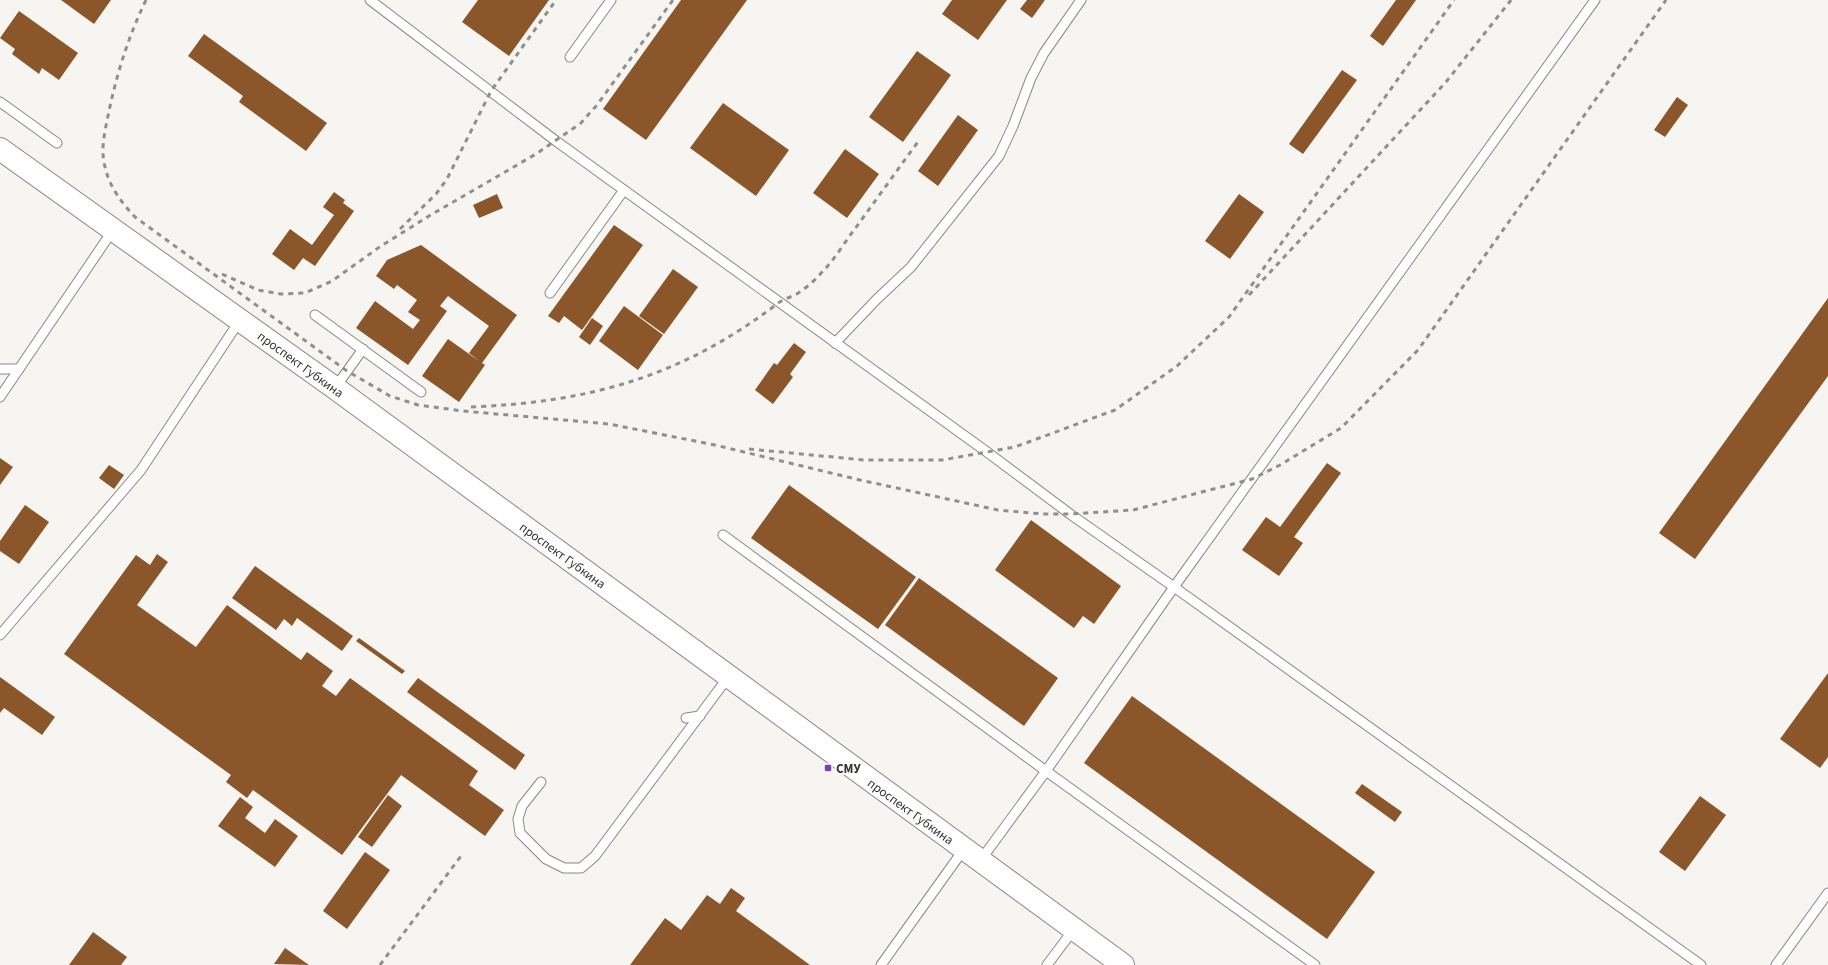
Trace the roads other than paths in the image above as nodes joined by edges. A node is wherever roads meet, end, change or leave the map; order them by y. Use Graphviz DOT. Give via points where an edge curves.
graph roads {
  1 [pos="370,0"];
  2 [pos="611,0"];
  3 [pos="1081,0"];
  4 [pos="1595,0"];
  5 [pos="570,57"];
  6 [pos="0,102"];
  7 [pos="57,142"];
  8 [pos="0,149"];
  9 [pos="624,190"];
  10 [pos="114,229"];
  11 [pos="550,293"];
  12 [pos="315,315"];
  13 [pos="240,320"];
  14 [pos="835,343"];
  15 [pos="363,349"];
  16 [pos="0,369"];
  17 [pos="19,369"];
  18 [pos="335,388"];
  19 [pos="421,392"];
  20 [pos="0,397"];
  21 [pos="723,535"];
  22 [pos="1174,587"];
  23 [pos="0,635"];
  24 [pos="729,676"];
  25 [pos="700,716"];
  26 [pos="686,718"];
  27 [pos="1046,772"];
  28 [pos="541,782"];
  29 [pos="972,855"];
  30 [pos="1828,893"];
  31 [pos="1074,929"];
  32 [pos="881,965"];
  33 [pos="1047,965"];
  34 [pos="1124,965"];
  35 [pos="1315,965"];
  36 [pos="1701,965"];
  37 [pos="1776,965"];
  1 -- 9 [label="lane"];
  2 -- 5 [label="lane"];
  3 -- 14 [label="lane" via="1044,53 999,156 911,267"];
  4 -- 22 [label="lane"];
  6 -- 7 [label="lane"];
  8 -- 10 [label="main road, проспект Губкина"];
  9 -- 11 [label="lane"];
  9 -- 14 [label="lane"];
  10 -- 13 [label="main road, проспект Губкина"];
  10 -- 17 [label="lane"];
  12 -- 15 [label="lane"];
  13 -- 18 [label="main road, проспект Губкина"];
  13 -- 23 [label="lane" via="141,470"];
  14 -- 22 [label="lane"];
  15 -- 18 [label="lane"];
  15 -- 19 [label="lane"];
  16 -- 17 [label="lane"];
  17 -- 20 [label="lane"];
  18 -- 24 [label="main road, проспект Губкина"];
  21 -- 27 [label="lane"];
  22 -- 27 [label="lane"];
  22 -- 36 [label="lane"];
  24 -- 25 [label="lane"];
  24 -- 29 [label="main road, проспект Губкина"];
  25 -- 26 [label="lane"];
  25 -- 28 [label="lane" via="595,856 581,868 564,868 546,859 520,833 518,819 522,806"];
  27 -- 29 [label="lane"];
  27 -- 35 [label="lane"];
  29 -- 31 [label="main road, проспект Губкина"];
  29 -- 32 [label="lane"];
  30 -- 37 [label="lane"];
  31 -- 33 [label="lane"];
  31 -- 34 [label="main road, проспект Губкина"];
}
